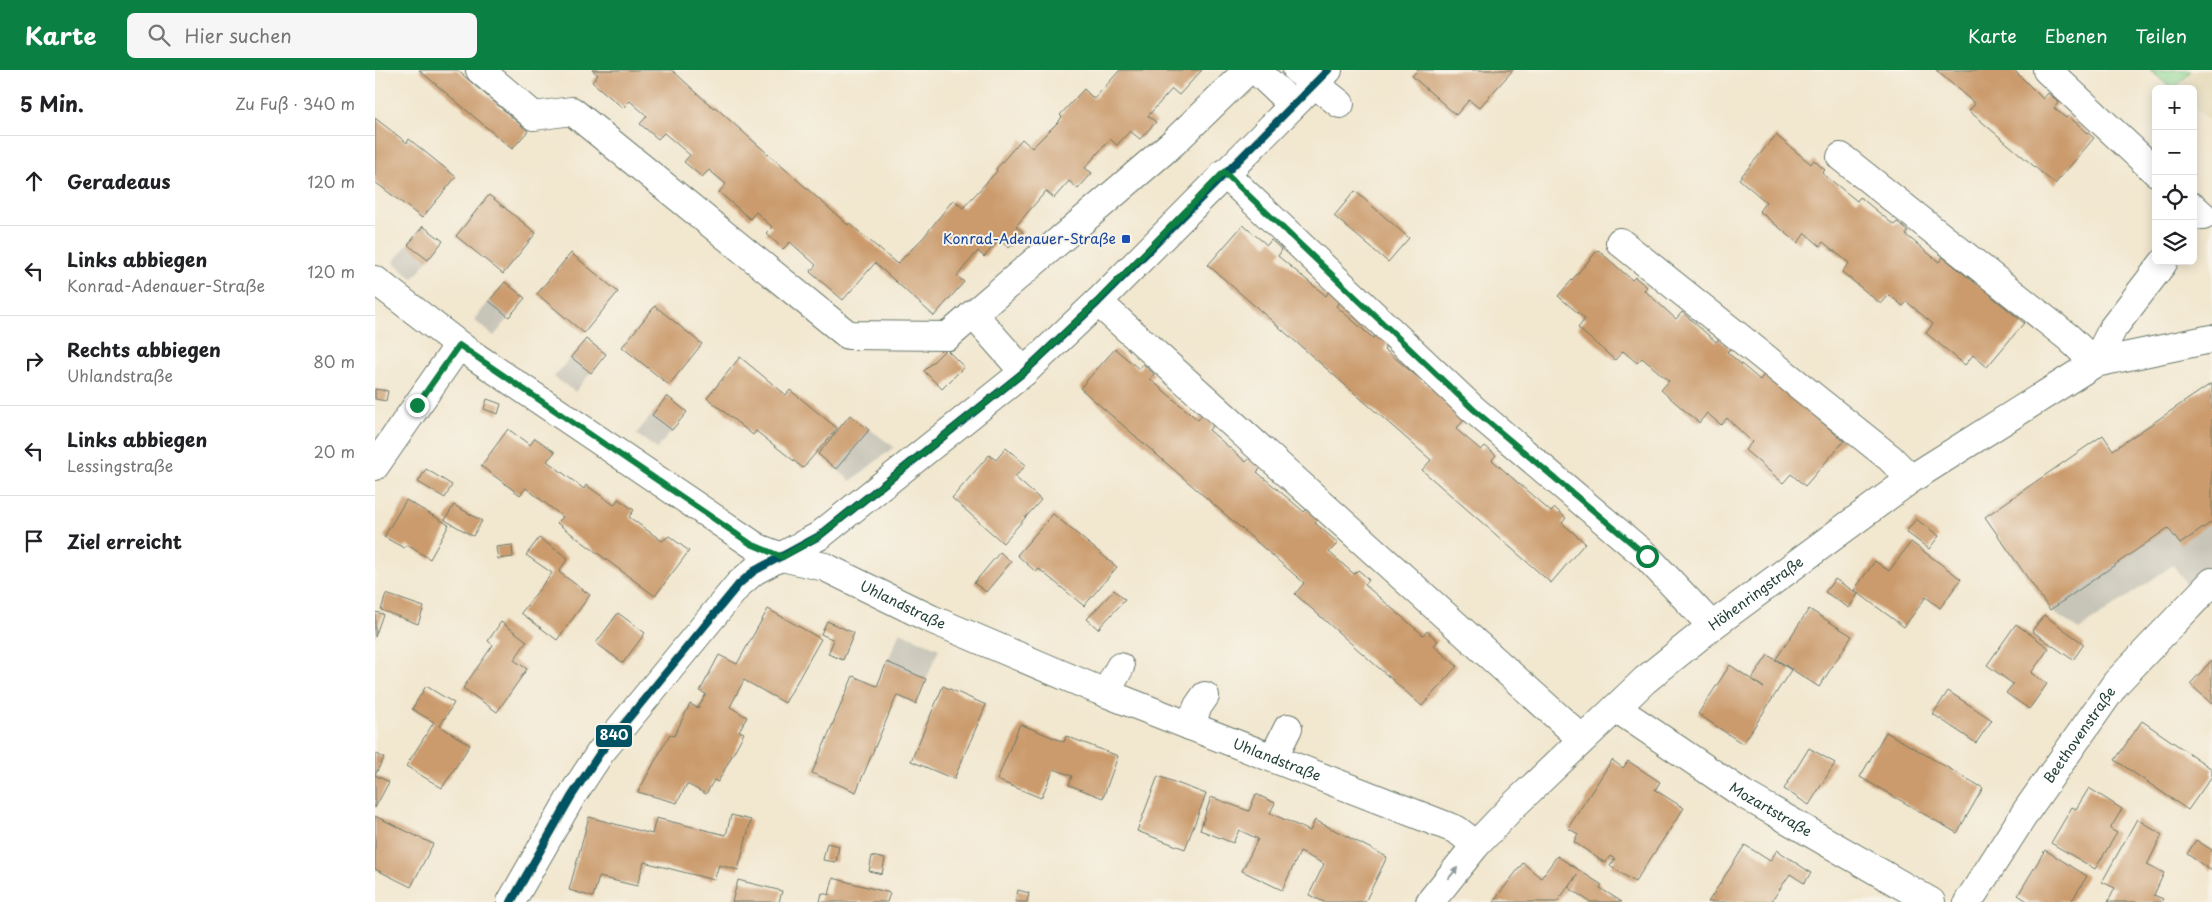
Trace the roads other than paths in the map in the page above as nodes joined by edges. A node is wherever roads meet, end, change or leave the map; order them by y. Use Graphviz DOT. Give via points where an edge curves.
graph roads {
  1 [pos="481,70"];
  2 [pos="1248,70"];
  3 [pos="1256,70"];
  4 [pos="2047,70"];
  5 [pos="1313,74"];
  6 [pos="1340,104"];
  7 [pos="1293,105"];
  8 [pos="1841,157"];
  9 [pos="2152,168"];
  10 [pos="1224,172"];
  11 [pos="1620,242"];
  12 [pos="2161,265"];
  13 [pos="375,280"];
  14 [pos="1097,302"];
  15 [pos="973,314"];
  16 [pos="2211,339"];
  17 [pos="459,345"];
  18 [pos="2095,363"];
  19 [pos="1024,372"];
  20 [pos="375,466"];
  21 [pos="1911,479"];
  22 [pos="782,557"];
  23 [pos="2212,582"];
  24 [pos="1712,626"];
  25 [pos="1120,667"];
  26 [pos="1106,693"];
  27 [pos="1205,696"];
  28 [pos="1616,708"];
  29 [pos="1190,726"];
  30 [pos="1288,728"];
  31 [pos="1582,739"];
  32 [pos="1273,758"];
  33 [pos="1475,845"];
  34 [pos="511,902"];
  35 [pos="1430,902"];
  36 [pos="1931,902"];
  37 [pos="1968,902"];
  1 -- 15 [label="street" via="534,116 572,111 848,335 947,336"];
  2 -- 15 [label="street" via="1175,142"];
  3 -- 7 [label="street"];
  4 -- 9 [label="street"];
  5 -- 6 [label="street"];
  5 -- 7 [label="street"];
  7 -- 10 [label="street"];
  8 -- 18 [label="street" via="2069,338"];
  10 -- 14 [label="street"];
  10 -- 24 [label="street" via="1473,409 1647,556"];
  11 -- 21 [label="street" via="1890,458"];
  12 -- 18 [label="street" via="2113,328"];
  13 -- 17 [label="street, Uhlandstraße"];
  14 -- 19 [label="street"];
  14 -- 31 [label="street"];
  15 -- 19 [label="street"];
  16 -- 18 [label="street"];
  17 -- 20 [label="street"];
  17 -- 22 [label="street, Uhlandstraße" via="751,544"];
  18 -- 21 [label="street, Höhenringstraße"];
  19 -- 22 [label="street" via="819,536"];
  21 -- 24 [label="street, Höhenringstraße"];
  22 -- 26 [label="street, Uhlandstraße" via="825,567 931,619"];
  22 -- 34 [label="street" via="754,571 739,584 606,747 571,797"];
  23 -- 37 [label="street, Beethovenstraße" via="2116,683 2027,810"];
  24 -- 28 [label="street, Höhenringstraße"];
  25 -- 26 [label="street"];
  26 -- 29 [label="street, Uhlandstraße"];
  27 -- 29 [label="street"];
  28 -- 31 [label="street, Höhenringstraße"];
  28 -- 36 [label="street, Mozartstraße" via="1743,794"];
  29 -- 32 [label="street, Uhlandstraße"];
  30 -- 32 [label="street"];
  31 -- 33 [label="street, Höhenringstraße"];
  32 -- 33 [label="street, Uhlandstraße" via="1457,830"];
  35 -- 33 [label="street, Höhenringstraße, one-way"];
}
